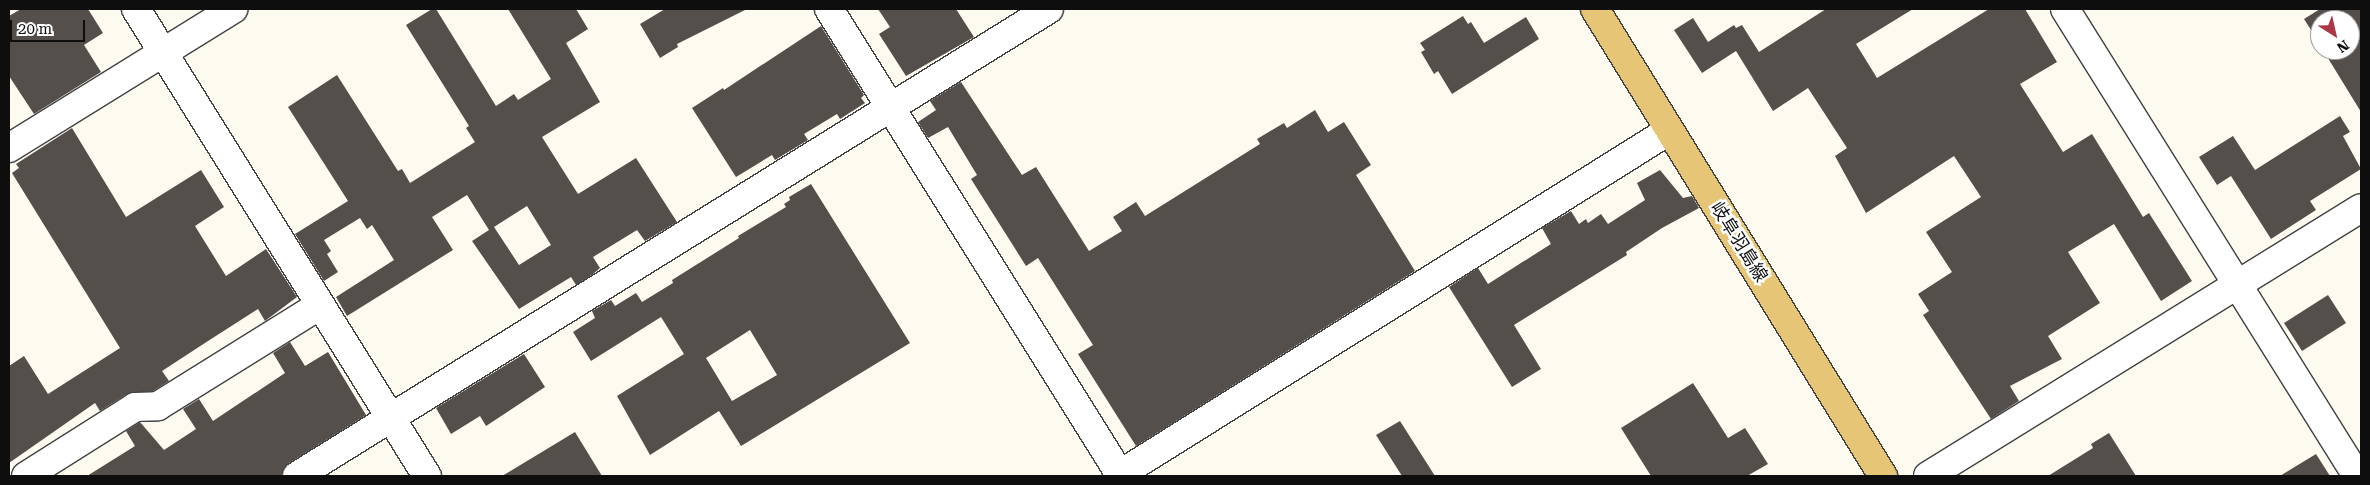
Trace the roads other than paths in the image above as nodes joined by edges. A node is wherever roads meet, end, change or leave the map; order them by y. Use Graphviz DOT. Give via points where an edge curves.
graph roads {
  1 [pos="136,9"];
  2 [pos="233,9"];
  3 [pos="829,9"];
  4 [pos="1049,9"];
  5 [pos="1595,9"];
  6 [pos="2065,9"];
  7 [pos="163,52"];
  8 [pos="890,108"];
  9 [pos="1670,130"];
  10 [pos="9,148"];
  11 [pos="2361,208"];
  12 [pos="2238,285"];
  13 [pos="320,305"];
  14 [pos="390,418"];
  15 [pos="26,476"];
  16 [pos="297,476"];
  17 [pos="426,476"];
  18 [pos="1119,476"];
  19 [pos="1883,476"];
  20 [pos="1928,476"];
  21 [pos="2357,476"];
  1 -- 7 [label="street"];
  2 -- 7 [label="street"];
  3 -- 8 [label="street"];
  4 -- 8 [label="street"];
  5 -- 9 [label="main road, 岐阜羽島線"];
  6 -- 12 [label="street"];
  7 -- 10 [label="street"];
  7 -- 13 [label="street"];
  8 -- 14 [label="street"];
  8 -- 18 [label="street"];
  9 -- 18 [label="street"];
  9 -- 19 [label="main road, 岐阜羽島線"];
  11 -- 12 [label="street"];
  12 -- 20 [label="street"];
  12 -- 21 [label="street"];
  13 -- 14 [label="street"];
  13 -- 15 [label="street" via="158,406 135,407"];
  14 -- 16 [label="street"];
  14 -- 17 [label="street"];
}
